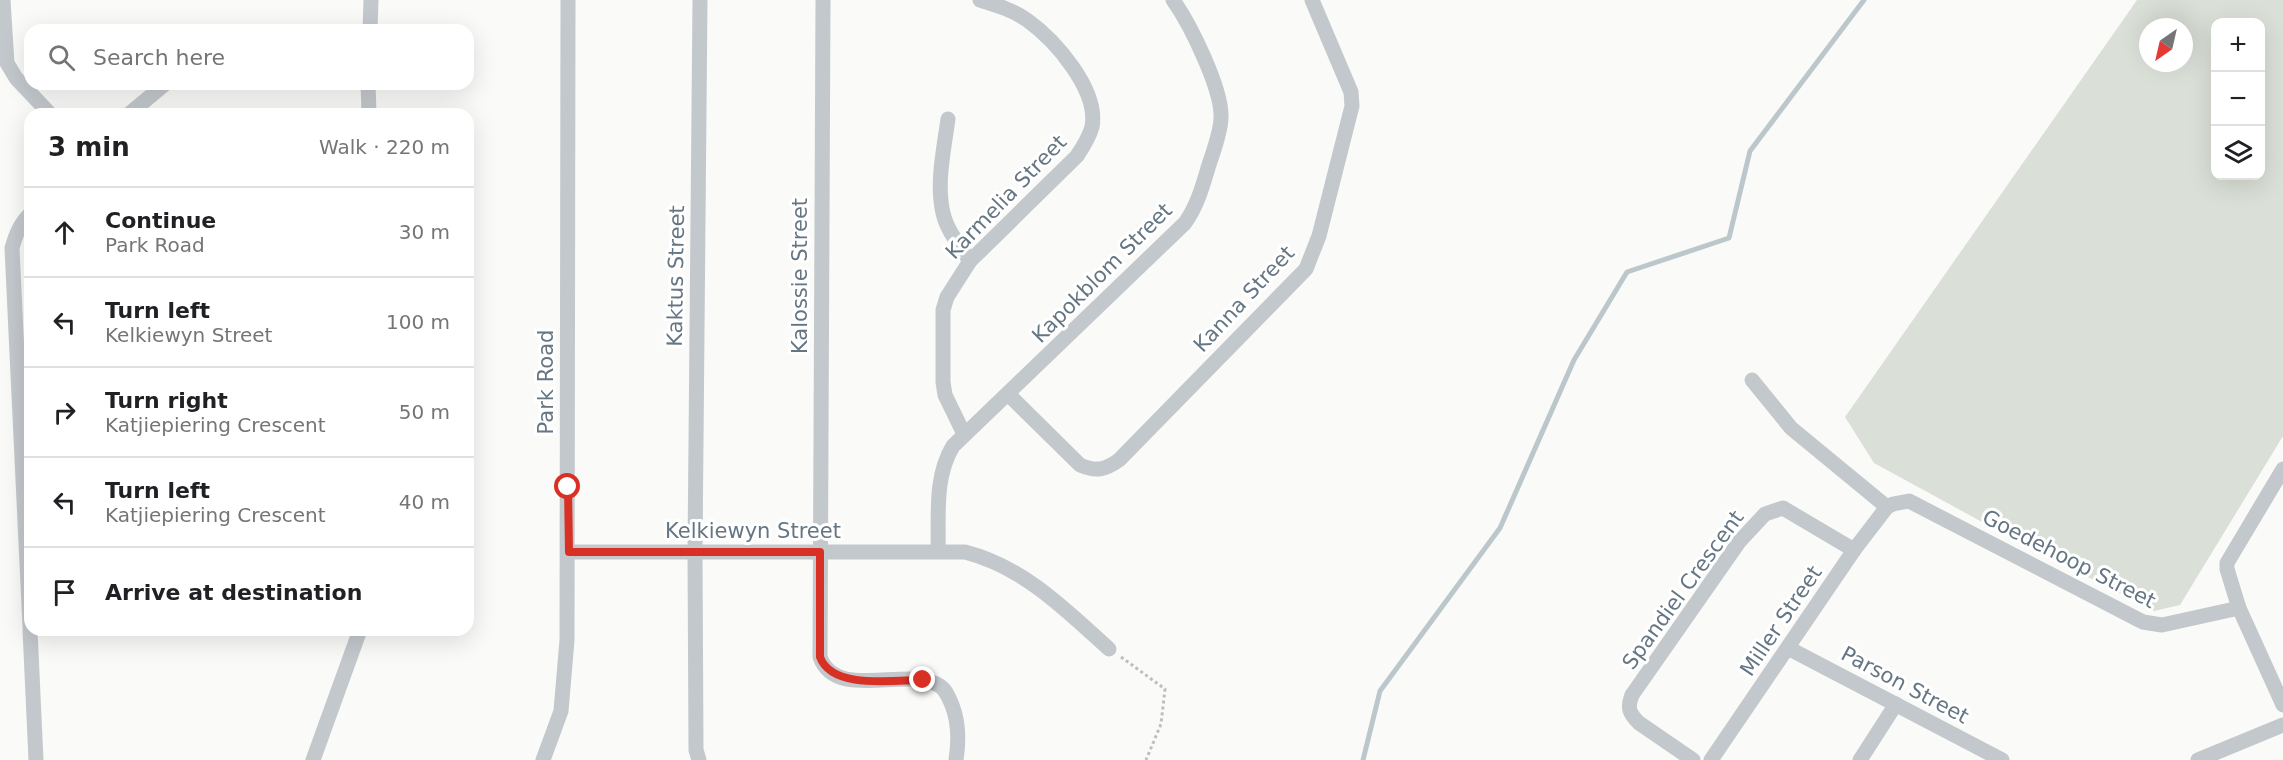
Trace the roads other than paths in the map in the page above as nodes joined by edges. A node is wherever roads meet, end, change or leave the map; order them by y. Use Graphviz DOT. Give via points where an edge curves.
graph roads {
  1 [pos="3,0"];
  2 [pos="371,0"];
  3 [pos="568,0"];
  4 [pos="700,0"];
  5 [pos="823,0"];
  6 [pos="980,0"];
  7 [pos="1173,0"];
  8 [pos="1312,0"];
  9 [pos="370,24"];
  10 [pos="24,86"];
  11 [pos="27,90"];
  12 [pos="158,90"];
  13 [pos="368,90"];
  14 [pos="44,108"];
  15 [pos="136,108"];
  16 [pos="369,108"];
  17 [pos="948,119"];
  18 [pos="24,220"];
  19 [pos="970,261"];
  20 [pos="1752,380"];
  21 [pos="1008,394"];
  22 [pos="964,434"];
  23 [pos="2283,470"];
  24 [pos="24,502"];
  25 [pos="1887,507"];
  26 [pos="1854,550"];
  27 [pos="938,551"];
  28 [pos="569,552"];
  29 [pos="695,552"];
  30 [pos="820,552"];
  31 [pos="2239,608"];
  32 [pos="30,636"];
  33 [pos="358,636"];
  34 [pos="1788,648"];
  35 [pos="1109,649"];
  36 [pos="1896,704"];
  37 [pos="2283,705"];
  38 [pos="2283,725"];
  39 [pos="36,760"];
  40 [pos="313,760"];
  41 [pos="543,760"];
  42 [pos="699,760"];
  43 [pos="956,760"];
  44 [pos="1693,760"];
  45 [pos="1711,760"];
  46 [pos="1860,760"];
  47 [pos="2002,760"];
  48 [pos="2198,760"];
  1 -- 10 [label="street" via="7,63"];
  2 -- 9 [label="street"];
  3 -- 28 [label="street, Park Road"];
  4 -- 29 [label="street, Kaktus Street"];
  5 -- 30 [label="street, Kalossie Street"];
  6 -- 19 [label="street, Karmelia Street" via="1012,11 1043,33 1081,80 1092,111 1092,127 1077,156"];
  7 -- 21 [label="street, Kapokblom Street" via="1216,85 1220,101 1220,127 1197,204 1185,223"];
  8 -- 21 [label="street, Kanna Street" via="1351,92 1352,106 1319,236 1306,269 1109,468 1080,465"];
  11 -- 14 [label="street"];
  12 -- 15 [label="street"];
  13 -- 16 [label="street"];
  17 -- 19 [label="street" via="940,190 943,214"];
  18 -- 24 [label="street" via="12,248"];
  19 -- 22 [label="street, Karmelia Street" via="951,289 943,310 945,395"];
  20 -- 25 [label="street" via="1791,428"];
  21 -- 22 [label="street, Kapokblom Street"];
  22 -- 27 [label="street, Kapokblom Street" via="945,459 940,476"];
  23 -- 31 [label="street" via="2228,563 2227,576"];
  25 -- 26 [label="street, Miller Street"];
  25 -- 31 [label="street, Goedehoop Street" via="1910,501 2142,622 2162,625"];
  26 -- 34 [label="street, Miller Street"];
  26 -- 44 [label="street, Spandiel Crescent" via="1783,508 1765,514 1739,542 1628,705 1639,723"];
  27 -- 30 [label="street, Kelkiewyn Street"];
  27 -- 35 [label="street, Kelkiewyn Street" via="965,552 1002,565 1050,596"];
  28 -- 29 [label="street, Kelkiewyn Street"];
  28 -- 41 [label="street, Park Road" via="563,696"];
  29 -- 30 [label="street, Kelkiewyn Street"];
  29 -- 42 [label="street, Kaktus Street"];
  30 -- 43 [label="street, Kalossie Street" via="820,657 824,666 847,679 923,680 940,686 956,714"];
  31 -- 37 [label="street"];
  32 -- 39 [label="street"];
  33 -- 40 [label="street"];
  34 -- 36 [label="street, Parson Street"];
  34 -- 45 [label="street, Miller Street"];
  36 -- 46 [label="street"];
  36 -- 47 [label="street, Parson Street"];
  38 -- 48 [label="street"];
}
